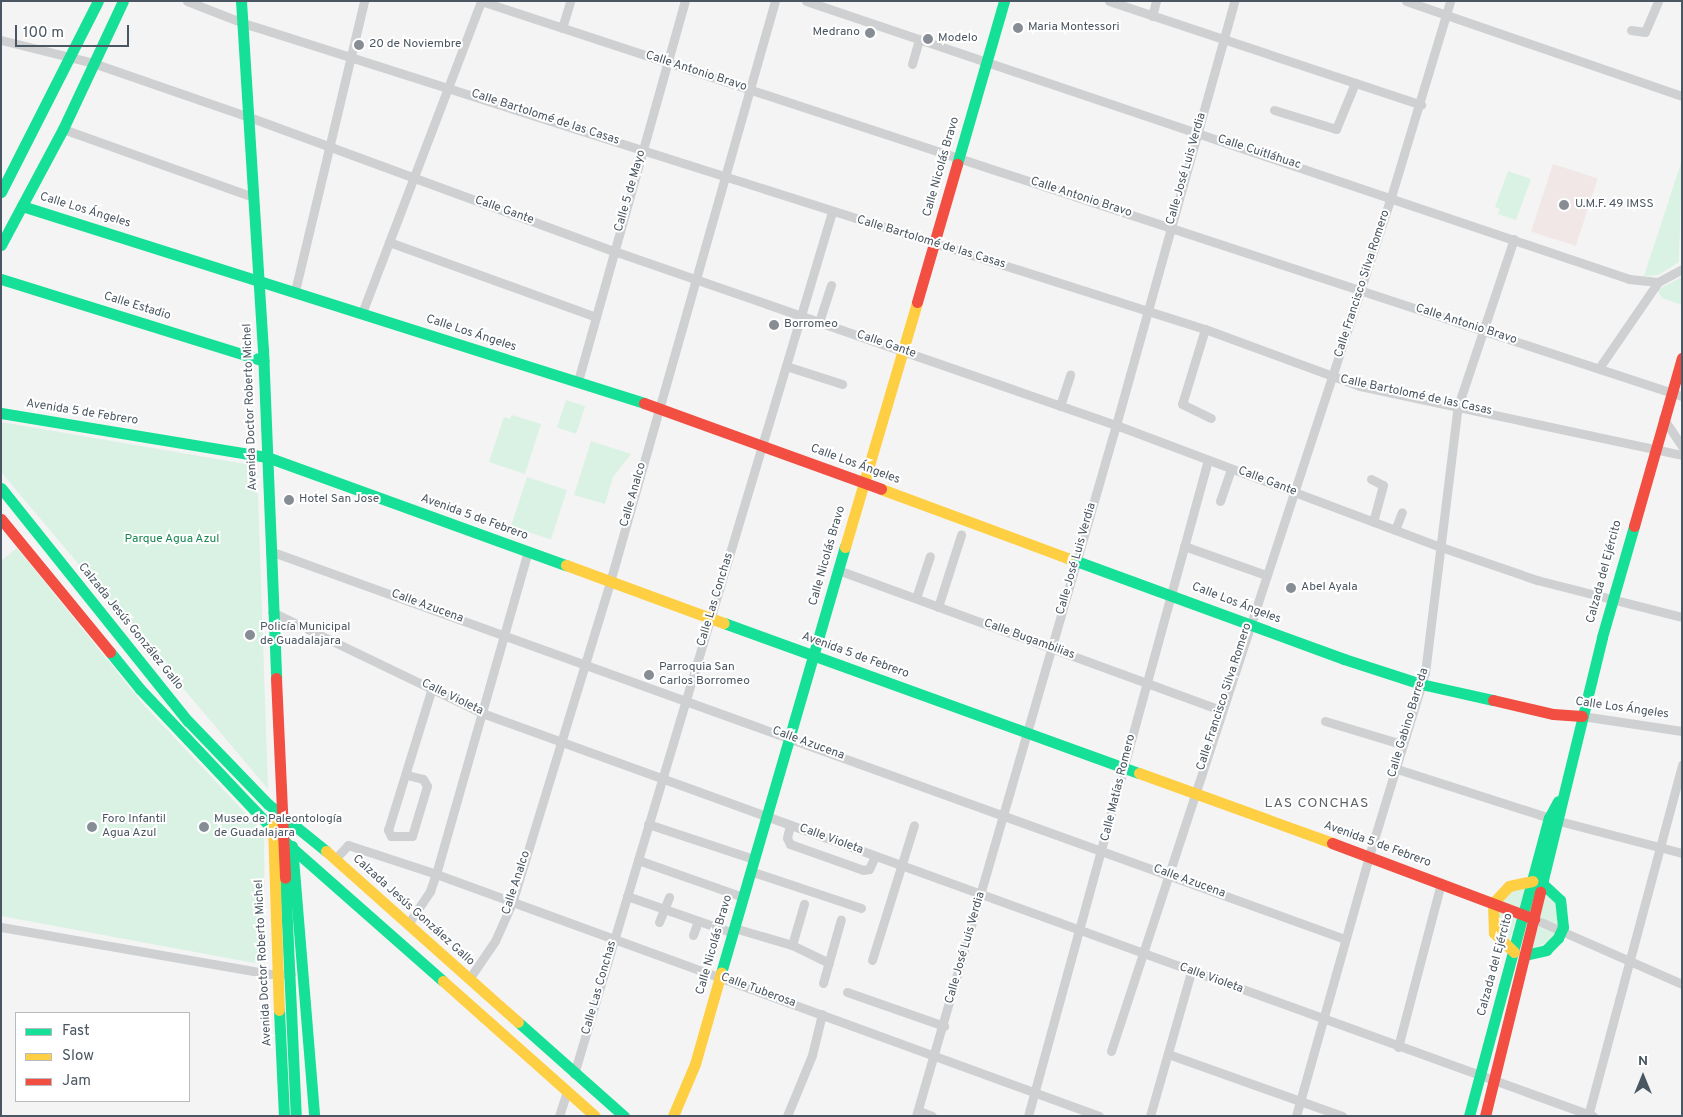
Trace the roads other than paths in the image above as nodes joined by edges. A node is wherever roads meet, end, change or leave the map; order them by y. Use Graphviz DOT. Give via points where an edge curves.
graph roads {
  1 [pos="98,1"];
  2 [pos="123,1"];
  3 [pos="187,1"];
  4 [pos="242,1"];
  5 [pos="364,1"];
  6 [pos="481,1"];
  7 [pos="570,1"];
  8 [pos="685,1"];
  9 [pos="775,1"];
  10 [pos="806,1"];
  11 [pos="1004,1"];
  12 [pos="1109,1"];
  13 [pos="1156,1"];
  14 [pos="1234,1"];
  15 [pos="1406,1"];
  16 [pos="1450,1"];
  17 [pos="1658,1"];
  18 [pos="1446,15"];
  19 [pos="1152,16"];
  20 [pos="242,22"];
  21 [pos="562,28"];
  22 [pos="1631,30"];
  23 [pos="919,39"];
  24 [pos="1,40"];
  25 [pos="1224,40"];
  26 [pos="352,56"];
  27 [pos="69,59"];
  28 [pos="987,62"];
  29 [pos="93,63"];
  30 [pos="668,63"];
  31 [pos="912,64"];
  32 [pos="1355,83"];
  33 [pos="448,86"];
  34 [pos="750,90"];
  35 [pos="1682,96"];
  36 [pos="1420,105"];
  37 [pos="1274,110"];
  38 [pos="249,117"];
  39 [pos="63,129"];
  40 [pos="1197,132"];
  41 [pos="329,146"];
  42 [pos="643,150"];
  43 [pos="958,158"];
  44 [pos="726,176"];
  45 [pos="413,178"];
  46 [pos="1,192"];
  47 [pos="1391,196"];
  48 [pos="253,197"];
  49 [pos="22,206"];
  50 [pos="832,212"];
  51 [pos="1170,228"];
  52 [pos="1514,239"];
  53 [pos="389,242"];
  54 [pos="933,244"];
  55 [pos="1,245"];
  56 [pos="614,251"];
  57 [pos="1682,269"];
  58 [pos="1,279"];
  59 [pos="258,279"];
  60 [pos="696,280"];
  61 [pos="1658,282"];
  62 [pos="831,286"];
  63 [pos="1361,290"];
  64 [pos="295,291"];
  65 [pos="1147,311"];
  66 [pos="362,313"];
  67 [pos="801,315"];
  68 [pos="596,317"];
  69 [pos="819,322"];
  70 [pos="1205,329"];
  71 [pos="1484,331"];
  72 [pos="902,351"];
  73 [pos="1682,358"];
  74 [pos="264,361"];
  75 [pos="786,366"];
  76 [pos="1599,368"];
  77 [pos="1070,375"];
  78 [pos="1333,377"];
  79 [pos="578,381"];
  80 [pos="842,384"];
  81 [pos="1677,394"];
  82 [pos="1060,406"];
  83 [pos="1458,406"];
  84 [pos="659,408"];
  85 [pos="1,413"];
  86 [pos="1212,418"];
  87 [pos="1663,418"];
  88 [pos="1116,426"];
  89 [pos="762,446"];
  90 [pos="1682,446"];
  91 [pos="1654,448"];
  92 [pos="1682,455"];
  93 [pos="267,457"];
  94 [pos="1208,460"];
  95 [pos="1231,469"];
  96 [pos="1371,479"];
  97 [pos="864,483"];
  98 [pos="1,488"];
  99 [pos="1294,492"];
  100 [pos="1220,501"];
  101 [pos="1402,512"];
  102 [pos="1,519"];
  103 [pos="1373,522"];
  104 [pos="1395,530"];
  105 [pos="961,535"];
  106 [pos="1184,546"];
  107 [pos="1441,548"];
  108 [pos="270,551"];
  109 [pos="528,552"];
  110 [pos="930,556"];
  111 [pos="1076,561"];
  112 [pos="838,570"];
  113 [pos="1266,575"];
  114 [pos="610,582"];
  115 [pos="1171,594"];
  116 [pos="916,598"];
  117 [pos="1612,600"];
  118 [pos="938,607"];
  119 [pos="272,612"];
  120 [pos="1682,617"];
  121 [pos="711,619"];
  122 [pos="1250,623"];
  123 [pos="504,635"];
  124 [pos="1051,648"];
  125 [pos="813,656"];
  126 [pos="584,663"];
  127 [pos="1146,683"];
  128 [pos="1421,684"];
  129 [pos="432,688"];
  130 [pos="686,699"];
  131 [pos="1221,710"];
  132 [pos="482,713"];
  133 [pos="1582,716"];
  134 [pos="1325,721"];
  135 [pos="1682,731"];
  136 [pos="1027,734"];
  137 [pos="789,737"];
  138 [pos="561,743"];
  139 [pos="1401,744"];
  140 [pos="1682,764"];
  141 [pos="1125,768"];
  142 [pos="1394,768"];
  143 [pos="407,775"];
  144 [pos="662,778"];
  145 [pos="1193,795"];
  146 [pos="280,813"];
  147 [pos="766,816"];
  148 [pos="1004,816"];
  149 [pos="1554,820"];
  150 [pos="648,824"];
  151 [pos="790,825"];
  152 [pos="914,825"];
  153 [pos="270,827"];
  154 [pos="283,840"];
  155 [pos="1659,847"];
  156 [pos="1104,851"];
  157 [pos="294,852"];
  158 [pos="1682,853"];
  159 [pos="875,856"];
  160 [pos="1369,856"];
  161 [pos="335,859"];
  162 [pos="754,859"];
  163 [pos="638,860"];
  164 [pos="901,865"];
  165 [pos="750,871"];
  166 [pos="1167,873"];
  167 [pos="436,874"];
  168 [pos="1441,883"];
  169 [pos="1538,883"];
  170 [pos="981,894"];
  171 [pos="627,896"];
  172 [pos="669,897"];
  173 [pos="743,897"];
  174 [pos="512,903"];
  175 [pos="1493,903"];
  176 [pos="804,904"];
  177 [pos="861,908"];
  178 [pos="664,909"];
  179 [pos="1529,917"];
  180 [pos="841,919"];
  181 [pos="698,920"];
  182 [pos="659,922"];
  183 [pos="408,924"];
  184 [pos="1,927"];
  185 [pos="733,930"];
  186 [pos="1081,931"];
  187 [pos="1562,931"];
  188 [pos="693,935"];
  189 [pos="1346,939"];
  190 [pos="614,940"];
  191 [pos="792,944"];
  192 [pos="1141,953"];
  193 [pos="1520,953"];
  194 [pos="872,960"];
  195 [pos="1630,960"];
  196 [pos="829,963"];
  197 [pos="1192,972"];
  198 [pos="279,974"];
  199 [pos="292,974"];
  200 [pos="720,977"];
  201 [pos="469,980"];
  202 [pos="823,983"];
  203 [pos="1682,984"];
  204 [pos="847,992"];
  205 [pos="307,1012"];
  206 [pos="293,1013"];
  207 [pos="822,1014"];
  208 [pos="1323,1020"];
  209 [pos="944,1026"];
  210 [pos="1398,1046"];
  211 [pos="1111,1051"];
  212 [pos="1168,1054"];
  213 [pos="935,1056"];
  214 [pos="574,1074"];
  215 [pos="1480,1076"];
  216 [pos="1494,1080"];
  217 [pos="568,1092"];
  218 [pos="1036,1092"];
  219 [pos="1300,1100"];
  220 [pos="314,1111"];
  221 [pos="284,1112"];
  222 [pos="296,1112"];
  223 [pos="917,1113"];
  224 [pos="1590,1115"];
  225 [pos="559,1116"];
  226 [pos="595,1116"];
  227 [pos="624,1116"];
  228 [pos="674,1116"];
  229 [pos="787,1116"];
  230 [pos="932,1116"];
  231 [pos="1028,1116"];
  232 [pos="1100,1116"];
  233 [pos="1150,1116"];
  234 [pos="1296,1116"];
  235 [pos="1342,1116"];
  236 [pos="1469,1116"];
  237 [pos="1485,1116"];
  1 -- 27 [label="main road"];
  2 -- 29 [label="main road"];
  3 -- 20 [label="street, Calle Bartolomé de las Casas"];
  4 -- 20 [label="main road, Avenida Doctor Roberto Michel"];
  5 -- 26 [label="street"];
  6 -- 21 [label="street, Calle Antonio Bravo"];
  6 -- 33 [label="street"];
  7 -- 21 [label="street"];
  8 -- 30 [label="street, Calle 5 de Mayo"];
  9 -- 34 [label="street, Calle Analco"];
  10 -- 23 [label="street, Calle Cuitláhuac"];
  11 -- 28 [label="main road, Calle Nicolás Bravo"];
  12 -- 19 [label="street"];
  13 -- 19 [label="street"];
  14 -- 25 [label="street, Calle José Luis Verdia"];
  15 -- 18 [label="street"];
  16 -- 18 [label="street, Calle Francisco Silva Romero"];
  17 -- 22 [label="street" via="1645,32"];
  18 -- 35 [label="street"];
  18 -- 36 [label="street, Calle Francisco Silva Romero"];
  19 -- 25 [label="street"];
  20 -- 26 [label="street, Calle Bartolomé de las Casas"];
  20 -- 38 [label="main road, Avenida Doctor Roberto Michel"];
  21 -- 30 [label="street, Calle Antonio Bravo"];
  23 -- 28 [label="street, Calle Cuitláhuac"];
  23 -- 31 [label="street"];
  24 -- 27 [label="street, Calle Gante"];
  25 -- 32 [label="street"];
  25 -- 40 [label="street, Calle José Luis Verdia"];
  26 -- 33 [label="street, Calle Bartolomé de las Casas"];
  26 -- 41 [label="street"];
  27 -- 29 [label="street, Calle Gante"];
  27 -- 46 [label="main road"];
  28 -- 40 [label="street, Calle Cuitláhuac"];
  28 -- 43 [label="main road, Calle Nicolás Bravo"];
  29 -- 38 [label="street, Calle Gante"];
  29 -- 39 [label="main road"];
  30 -- 34 [label="street, Calle Antonio Bravo"];
  30 -- 42 [label="street, Calle 5 de Mayo"];
  32 -- 36 [label="street"];
  32 -- 37 [label="street" via="1336,130"];
  33 -- 42 [label="street, Calle Bartolomé de las Casas"];
  33 -- 45 [label="street"];
  34 -- 43 [label="street, Calle Antonio Bravo"];
  34 -- 44 [label="street, Calle Analco"];
  36 -- 47 [label="street, Calle Francisco Silva Romero"];
  38 -- 41 [label="street, Calle Gante"];
  38 -- 48 [label="main road, Avenida Doctor Roberto Michel"];
  39 -- 48 [label="street"];
  39 -- 49 [label="main road"];
  40 -- 47 [label="street, Calle Cuitláhuac"];
  40 -- 51 [label="street, Calle José Luis Verdia"];
  41 -- 45 [label="street, Calle Gante"];
  41 -- 64 [label="street"];
  42 -- 44 [label="street, Calle Bartolomé de las Casas"];
  42 -- 56 [label="street, Calle 5 de Mayo"];
  43 -- 51 [label="street, Calle Antonio Bravo"];
  43 -- 54 [label="main road, Calle Nicolás Bravo"];
  44 -- 50 [label="street, Calle Bartolomé de las Casas"];
  44 -- 60 [label="street, Calle Analco"];
  45 -- 53 [label="street"];
  45 -- 56 [label="street, Calle Gante"];
  47 -- 52 [label="street, Calle Cuitláhuac"];
  47 -- 63 [label="street, Calle Francisco Silva Romero"];
  48 -- 59 [label="main road, Avenida Doctor Roberto Michel"];
  49 -- 55 [label="main road"];
  49 -- 59 [label="main road, Calle Los Ángeles"];
  50 -- 54 [label="street, Calle Bartolomé de las Casas"];
  50 -- 67 [label="street, Calle Las Conchas"];
  51 -- 63 [label="street, Calle Antonio Bravo"];
  51 -- 65 [label="street, Calle José Luis Verdia"];
  52 -- 61 [label="street, Calle Cuitláhuac" via="1629,279"];
  52 -- 71 [label="street, Calle Gabino Barreda"];
  53 -- 66 [label="street"];
  53 -- 68 [label="street"];
  54 -- 65 [label="street, Calle Bartolomé de las Casas"];
  54 -- 72 [label="main road, Calle Nicolás Bravo"];
  56 -- 60 [label="street, Calle Gante"];
  56 -- 68 [label="street, Calle 5 de Mayo"];
  57 -- 61 [label="street"];
  58 -- 74 [label="main road, Calle Estadio"];
  59 -- 64 [label="main road, Calle Los Ángeles"];
  59 -- 74 [label="main road, Avenida Doctor Roberto Michel"];
  60 -- 67 [label="street, Calle Gante"];
  60 -- 84 [label="street, Calle Analco"];
  61 -- 76 [label="street"];
  62 -- 69 [label="street"];
  63 -- 71 [label="street, Calle Antonio Bravo"];
  63 -- 78 [label="street, Calle Francisco Silva Romero"];
  64 -- 66 [label="main road, Calle Los Ángeles"];
  65 -- 70 [label="street, Calle Bartolomé de las Casas"];
  65 -- 88 [label="street, Calle José Luis Verdia"];
  66 -- 79 [label="main road, Calle Los Ángeles"];
  67 -- 69 [label="street, Calle Gante"];
  67 -- 75 [label="street, Calle Las Conchas"];
  68 -- 79 [label="street, Calle 5 de Mayo"];
  69 -- 72 [label="street, Calle Gante"];
  70 -- 78 [label="street, Calle Bartolomé de las Casas"];
  70 -- 86 [label="street" via="1182,404"];
  71 -- 76 [label="street, Calle Antonio Bravo"];
  71 -- 83 [label="street, Calle Gabino Barreda"];
  72 -- 82 [label="street, Calle Gante"];
  72 -- 97 [label="main road, Calle Nicolás Bravo"];
  73 -- 81 [label="main road, Calzada del Ejército"];
  74 -- 93 [label="main road, Avenida Doctor Roberto Michel"];
  75 -- 80 [label="street"];
  75 -- 89 [label="street, Calle Las Conchas"];
  76 -- 81 [label="street, Calle Antonio Bravo"];
  77 -- 82 [label="street"];
  78 -- 83 [label="street, Calle Bartolomé de las Casas"];
  78 -- 99 [label="street, Calle Francisco Silva Romero"];
  79 -- 84 [label="main road, Calle Los Ángeles"];
  81 -- 87 [label="main road, Calzada del Ejército"];
  82 -- 88 [label="street, Calle Gante"];
  83 -- 91 [label="street, Calle Bartolomé de las Casas"];
  83 -- 107 [label="street, Calle Gabino Barreda"];
  84 -- 89 [label="main road, Calle Los Ángeles"];
  84 -- 114 [label="street, Calle Analco"];
  85 -- 93 [label="main road, Avenida 5 de Febrero"];
  87 -- 90 [label="street"];
  87 -- 91 [label="main road, Calzada del Ejército"];
  88 -- 94 [label="street, Calle Gante"];
  88 -- 111 [label="street, Calle José Luis Verdia"];
  89 -- 97 [label="main road, Calle Los Ángeles"];
  89 -- 121 [label="street, Calle Las Conchas"];
  91 -- 92 [label="street, Calle Bartolomé de las Casas"];
  91 -- 117 [label="main road, Calzada del Ejército"];
  93 -- 108 [label="main road, Avenida Doctor Roberto Michel"];
  93 -- 109 [label="main road, Avenida 5 de Febrero"];
  94 -- 95 [label="street, Calle Gante"];
  94 -- 106 [label="street, Calle Matías Romero"];
  95 -- 99 [label="street, Calle Gante"];
  95 -- 100 [label="street"];
  96 -- 103 [label="street" via="1383,486"];
  97 -- 111 [label="main road, Calle Los Ángeles"];
  97 -- 112 [label="main road, Calle Nicolás Bravo"];
  98 -- 146 [label="main road, Calzada Jesús González Gallo" via="188,721"];
  99 -- 103 [label="street, Calle Gante"];
  99 -- 113 [label="street, Calle Francisco Silva Romero"];
  101 -- 104 [label="street"];
  102 -- 153 [label="main road" via="140,689"];
  103 -- 104 [label="street, Calle Gante"];
  104 -- 107 [label="street, Calle Gante"];
  105 -- 118 [label="street"];
  106 -- 113 [label="street"];
  106 -- 115 [label="street, Calle Matías Romero"];
  107 -- 117 [label="street, Calle Gante" via="1537,580"];
  107 -- 128 [label="street, Calle Gabino Barreda" via="1428,663"];
  108 -- 119 [label="main road, Avenida Doctor Roberto Michel"];
  108 -- 123 [label="street, Calle Azucena"];
  109 -- 114 [label="main road, Avenida 5 de Febrero"];
  109 -- 123 [label="street"];
  110 -- 116 [label="street"];
  111 -- 115 [label="main road, Calle Los Ángeles"];
  111 -- 124 [label="street, Calle José Luis Verdia"];
  112 -- 116 [label="street, Calle Bugambilias"];
  112 -- 125 [label="main road, Calle Nicolás Bravo"];
  113 -- 122 [label="street, Calle Francisco Silva Romero"];
  114 -- 121 [label="main road, Avenida 5 de Febrero"];
  114 -- 126 [label="street, Calle Analco"];
  115 -- 122 [label="main road, Calle Los Ángeles"];
  115 -- 127 [label="street, Calle Matías Romero"];
  116 -- 118 [label="street, Calle Bugambilias"];
  117 -- 120 [label="street, Calle Gante"];
  117 -- 133 [label="main road, Calzada del Ejército"];
  118 -- 124 [label="street, Calle Bugambilias"];
  119 -- 129 [label="street, Calle Violeta"];
  119 -- 146 [label="main road, Avenida Doctor Roberto Michel"];
  121 -- 125 [label="main road, Avenida 5 de Febrero"];
  121 -- 130 [label="street, Calle Las Conchas"];
  122 -- 128 [label="main road, Calle Los Ángeles"];
  122 -- 131 [label="street, Calle Francisco Silva Romero"];
  123 -- 126 [label="street, Calle Azucena"];
  123 -- 132 [label="street"];
  124 -- 127 [label="street, Calle Bugambilias"];
  124 -- 136 [label="street, Calle José Luis Verdia"];
  125 -- 136 [label="main road, Avenida 5 de Febrero"];
  125 -- 137 [label="main road, Calle Nicolás Bravo"];
  126 -- 130 [label="street, Calle Azucena"];
  126 -- 138 [label="street, Calle Analco"];
  127 -- 131 [label="street, Calle Bugambilias"];
  127 -- 141 [label="street, Calle Matías Romero"];
  128 -- 133 [label="main road, Calle Los Ángeles" via="1553,714"];
  128 -- 139 [label="street, Calle Gabino Barreda"];
  129 -- 132 [label="street, Calle Violeta"];
  129 -- 143 [label="street"];
  130 -- 137 [label="street, Calle Azucena"];
  130 -- 144 [label="street, Calle Las Conchas"];
  131 -- 145 [label="street, Calle Francisco Silva Romero"];
  132 -- 138 [label="street, Calle Violeta"];
  132 -- 167 [label="street"];
  133 -- 135 [label="street, Calle Los Ángeles"];
  133 -- 149 [label="main road, Calzada del Ejército"];
  134 -- 139 [label="street"];
  136 -- 141 [label="main road, Avenida 5 de Febrero"];
  136 -- 148 [label="street, Calle José Luis Verdia"];
  137 -- 147 [label="main road, Calle Nicolás Bravo"];
  137 -- 148 [label="street, Calle Azucena"];
  138 -- 144 [label="street, Calle Violeta"];
  138 -- 174 [label="street, Calle Analco"];
  139 -- 142 [label="street, Calle Gabino Barreda"];
  140 -- 155 [label="street"];
  141 -- 145 [label="main road, Avenida 5 de Febrero"];
  141 -- 156 [label="street, Calle Matías Romero"];
  142 -- 149 [label="street"];
  142 -- 160 [label="street, Calle Gabino Barreda"];
  143 -- 143 [label="street" via="388,830 391,836 412,836 427,786 423,779"];
  144 -- 147 [label="street, Calle Violeta"];
  144 -- 150 [label="street, Calle Las Conchas"];
  145 -- 160 [label="main road, Avenida 5 de Febrero"];
  145 -- 166 [label="street, Calle Francisco Silva Romero"];
  146 -- 153 [label="main road"];
  146 -- 154 [label="main road, Avenida Doctor Roberto Michel"];
  146 -- 157 [label="main road, Avenida Doctor Roberto Michel"];
  146 -- 161 [label="main road, Calzada Jesús González Gallo"];
  147 -- 151 [label="street, Calle Violeta"];
  147 -- 162 [label="main road, Calle Nicolás Bravo"];
  148 -- 156 [label="street, Calle Azucena"];
  148 -- 170 [label="street, Calle José Luis Verdia"];
  149 -- 155 [label="street"];
  149 -- 169 [label="main road, Calzada del Ejército"];
  150 -- 162 [label="street"];
  150 -- 163 [label="street, Calle Las Conchas"];
  151 -- 159 [label="street, Calle Violeta"];
  151 -- 159 [label="street" via="787,838 790,844 863,870 869,869"];
  152 -- 164 [label="street"];
  153 -- 154 [label="main road"];
  153 -- 198 [label="main road, Avenida Doctor Roberto Michel"];
  154 -- 157 [label="main road"];
  154 -- 199 [label="main road, Avenida Doctor Roberto Michel"];
  155 -- 158 [label="street"];
  155 -- 195 [label="street"];
  156 -- 166 [label="street, Calle Azucena"];
  156 -- 186 [label="street, Calle Matías Romero"];
  157 -- 205 [label="main road, Avenida Doctor Roberto Michel"];
  157 -- 217 [label="main road"];
  159 -- 164 [label="street, Calle Violeta"];
  160 -- 168 [label="main road, Avenida 5 de Febrero"];
  160 -- 189 [label="street, Calle Gabino Barreda"];
  161 -- 167 [label="street, Calle Tuberosa" via="348,845"];
  161 -- 183 [label="main road, Calzada Jesús González Gallo"];
  162 -- 165 [label="main road, Calle Nicolás Bravo"];
  163 -- 171 [label="street, Calle Las Conchas"];
  163 -- 173 [label="street"];
  164 -- 170 [label="street, Calle Violeta"];
  164 -- 194 [label="street"];
  165 -- 173 [label="main road, Calle Nicolás Bravo"];
  165 -- 177 [label="street"];
  166 -- 189 [label="street, Calle Azucena"];
  166 -- 192 [label="street, Calle Francisco Silva Romero"];
  167 -- 174 [label="street, Calle Tuberosa"];
  167 -- 183 [label="street" via="424,902"];
  168 -- 175 [label="main road, Avenida 5 de Febrero"];
  168 -- 210 [label="street"];
  169 -- 175 [label="main road" via="1508,886"];
  169 -- 179 [label="main road, Calzada del Ejército"];
  169 -- 187 [label="main road" via="1560,900 1564,919"];
  170 -- 186 [label="street, Calle Violeta"];
  170 -- 209 [label="street, Calle José Luis Verdia"];
  171 -- 178 [label="street"];
  171 -- 190 [label="street, Calle Las Conchas"];
  172 -- 178 [label="street"];
  173 -- 185 [label="main road, Calle Nicolás Bravo"];
  174 -- 190 [label="street, Calle Tuberosa"];
  174 -- 201 [label="street, Calle Analco" via="495,941"];
  175 -- 179 [label="main road, Avenida 5 de Febrero"];
  175 -- 193 [label="main road" via="1490,914 1494,933"];
  176 -- 191 [label="street"];
  178 -- 181 [label="street"];
  178 -- 182 [label="street"];
  179 -- 187 [label="street, Avenida 5 de Febrero"];
  179 -- 193 [label="main road, Calzada del Ejército"];
  180 -- 196 [label="street"];
  181 -- 185 [label="street"];
  181 -- 188 [label="street"];
  183 -- 201 [label="main road, Calzada Jesús González Gallo"];
  184 -- 198 [label="street"];
  185 -- 191 [label="street"];
  185 -- 200 [label="main road, Calle Nicolás Bravo"];
  186 -- 192 [label="street, Calle Violeta"];
  186 -- 218 [label="street, Calle Matías Romero"];
  187 -- 193 [label="main road" via="1546,950"];
  187 -- 195 [label="street, Avenida 5 de Febrero"];
  189 -- 208 [label="street, Calle Gabino Barreda"];
  190 -- 200 [label="street, Calle Tuberosa"];
  190 -- 214 [label="street, Calle Las Conchas"];
  191 -- 196 [label="street"];
  192 -- 197 [label="street, Calle Violeta"];
  192 -- 211 [label="street, Calle Francisco Silva Romero"];
  193 -- 215 [label="main road, Calzada del Ejército"];
  193 -- 216 [label="main road, Calzada del Ejército"];
  195 -- 203 [label="street, Avenida 5 de Febrero"];
  195 -- 224 [label="street"];
  196 -- 202 [label="street"];
  197 -- 208 [label="street, Calle Violeta"];
  197 -- 212 [label="street"];
  198 -- 199 [label="street"];
  198 -- 221 [label="main road, Avenida Doctor Roberto Michel"];
  199 -- 206 [label="main road, Avenida Doctor Roberto Michel"];
  200 -- 207 [label="street, Calle Tuberosa"];
  200 -- 228 [label="main road, Calle Nicolás Bravo" via="695,1064"];
  201 -- 214 [label="main road, Calzada Jesús González Gallo"];
  204 -- 209 [label="street"];
  205 -- 206 [label="main road"];
  205 -- 220 [label="main road, Avenida Doctor Roberto Michel"];
  206 -- 222 [label="main road, Avenida Doctor Roberto Michel"];
  207 -- 213 [label="street, Calle Tuberosa"];
  207 -- 229 [label="street" via="812,1055"];
  208 -- 210 [label="street, Calle Violeta"];
  208 -- 219 [label="street, Calle Gabino Barreda"];
  209 -- 213 [label="street, Calle José Luis Verdia"];
  210 -- 215 [label="street, Calle Violeta"];
  212 -- 219 [label="street"];
  212 -- 233 [label="street"];
  213 -- 218 [label="street, Calle Tuberosa"];
  213 -- 223 [label="street, Calle José Luis Verdia"];
  214 -- 227 [label="main road, Calzada Jesús González Gallo"];
  215 -- 216 [label="street, Calle Violeta"];
  215 -- 236 [label="main road, Calzada del Ejército"];
  216 -- 224 [label="street, Calle Violeta"];
  216 -- 237 [label="main road, Calzada del Ejército"];
  217 -- 225 [label="street"];
  217 -- 226 [label="main road"];
  218 -- 231 [label="street, Calle Matías Romero"];
  218 -- 232 [label="street, Calle Tuberosa"];
  219 -- 234 [label="street, Calle Gabino Barreda"];
  219 -- 235 [label="street"];
  220 -- 222 [label="main road"];
  221 -- 222 [label="main road"];
  223 -- 230 [label="street"];
}
